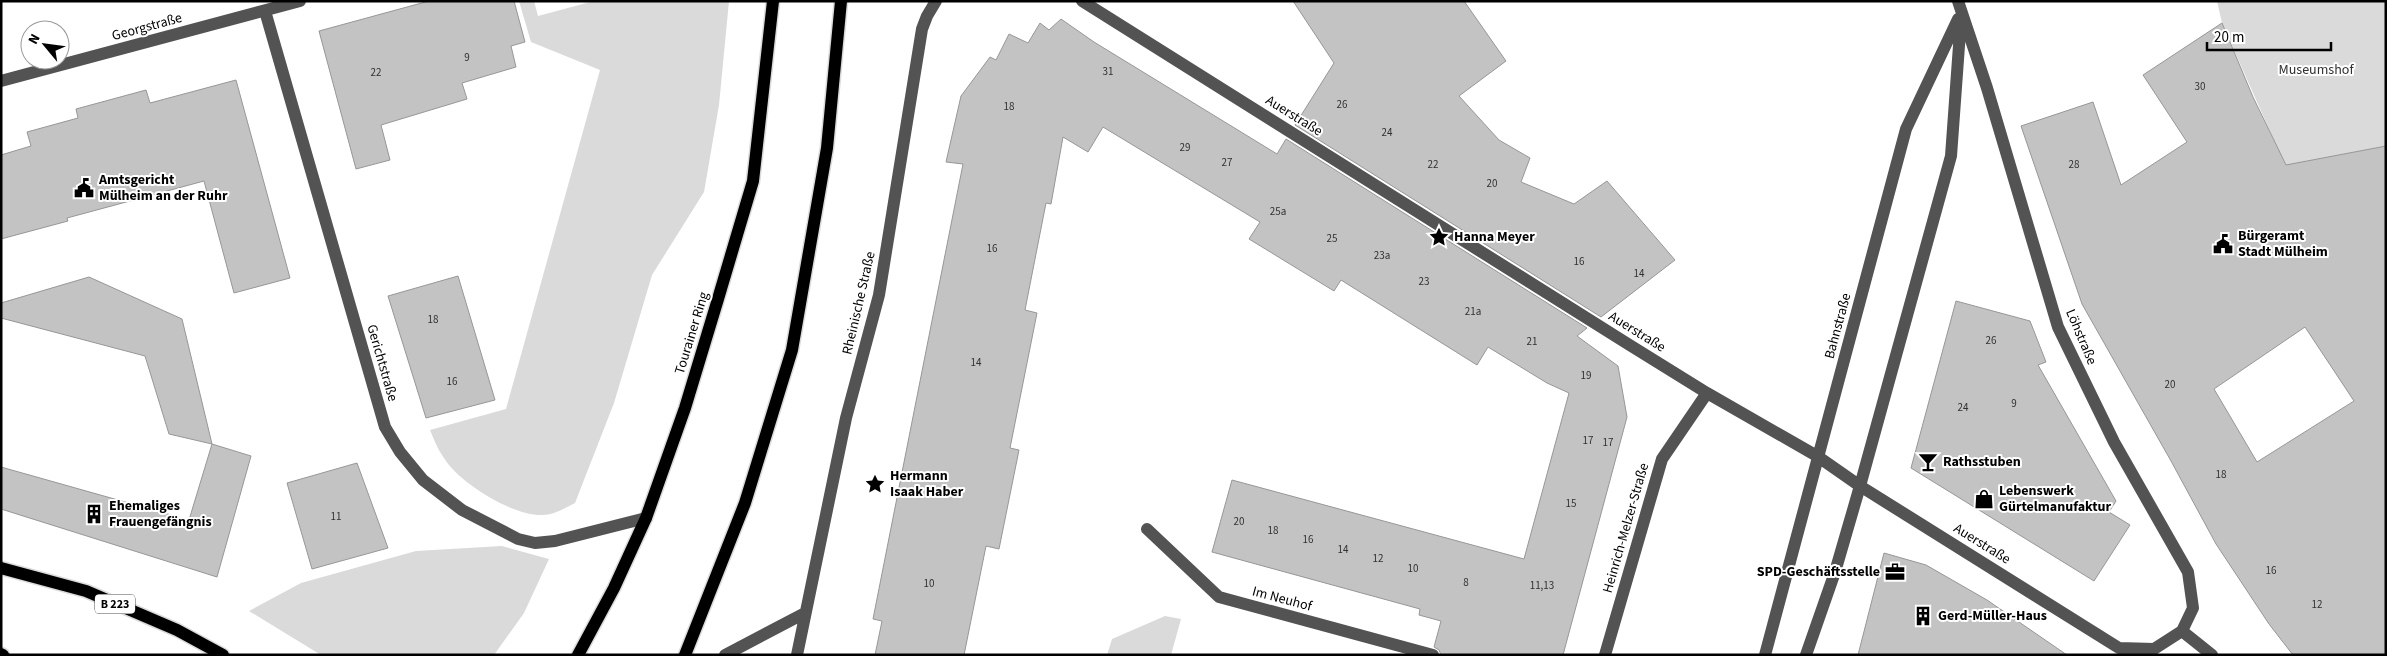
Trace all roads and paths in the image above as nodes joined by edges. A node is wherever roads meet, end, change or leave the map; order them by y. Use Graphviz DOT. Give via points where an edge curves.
graph roads {
  1 [pos="300,1"];
  2 [pos="773,1"];
  3 [pos="841,1"];
  4 [pos="936,1"];
  5 [pos="1082,1"];
  6 [pos="1961,5"];
  7 [pos="265,10"];
  8 [pos="1,81"];
  9 [pos="1707,393"];
  10 [pos="1818,456"];
  11 [pos="1860,486"];
  12 [pos="646,518"];
  13 [pos="1148,529"];
  14 [pos="1,568"];
  15 [pos="805,612"];
  16 [pos="2182,631"];
  17 [pos="223,655"];
  18 [pos="578,655"];
  19 [pos="685,655"];
  20 [pos="725,655"];
  21 [pos="798,655"];
  22 [pos="1433,655"];
  23 [pos="1605,655"];
  24 [pos="1765,655"];
  25 [pos="1806,655"];
  26 [pos="2212,655"];
  1 -- 7 [label="street, Georgstraße"];
  2 -- 12 [label="main road, Tourainer Ring" via="753,181 685,408"];
  3 -- 19 [label="main road" via="827,148 792,350 745,503"];
  4 -- 15 [label="street, Rheinische Straße" via="922,29 879,295 846,418"];
  5 -- 9 [label="street, Auerstraße"];
  6 -- 10 [label="street, Bahnstraße" via="1906,130"];
  6 -- 11 [label="street" via="1951,156"];
  6 -- 16 [label="street, Löhstraße" via="2058,327 2114,442 2188,572 2193,608"];
  7 -- 8 [label="street, Georgstraße"];
  7 -- 12 [label="street, Gerichtstraße" via="385,427 400,452 424,480 462,510 518,540 534,543 555,541"];
  9 -- 10 [label="street, Auerstraße"];
  9 -- 23 [label="street, Heinrich-Melzer-Straße" via="1662,459"];
  10 -- 11 [label="street, Auerstraße"];
  10 -- 24 [label="street, Bahnstraße"];
  11 -- 16 [label="street, Auerstraße" via="2119,648 2154,650"];
  11 -- 25 [label="street"];
  12 -- 18 [label="main road, Tourainer Ring"];
  13 -- 22 [label="street, Im Neuhof" via="1219,597"];
  14 -- 17 [label="main road, B 223" via="86,591 176,630"];
  15 -- 20 [label="street"];
  15 -- 21 [label="street, Rheinische Straße"];
  16 -- 26 [label="street"];
}
